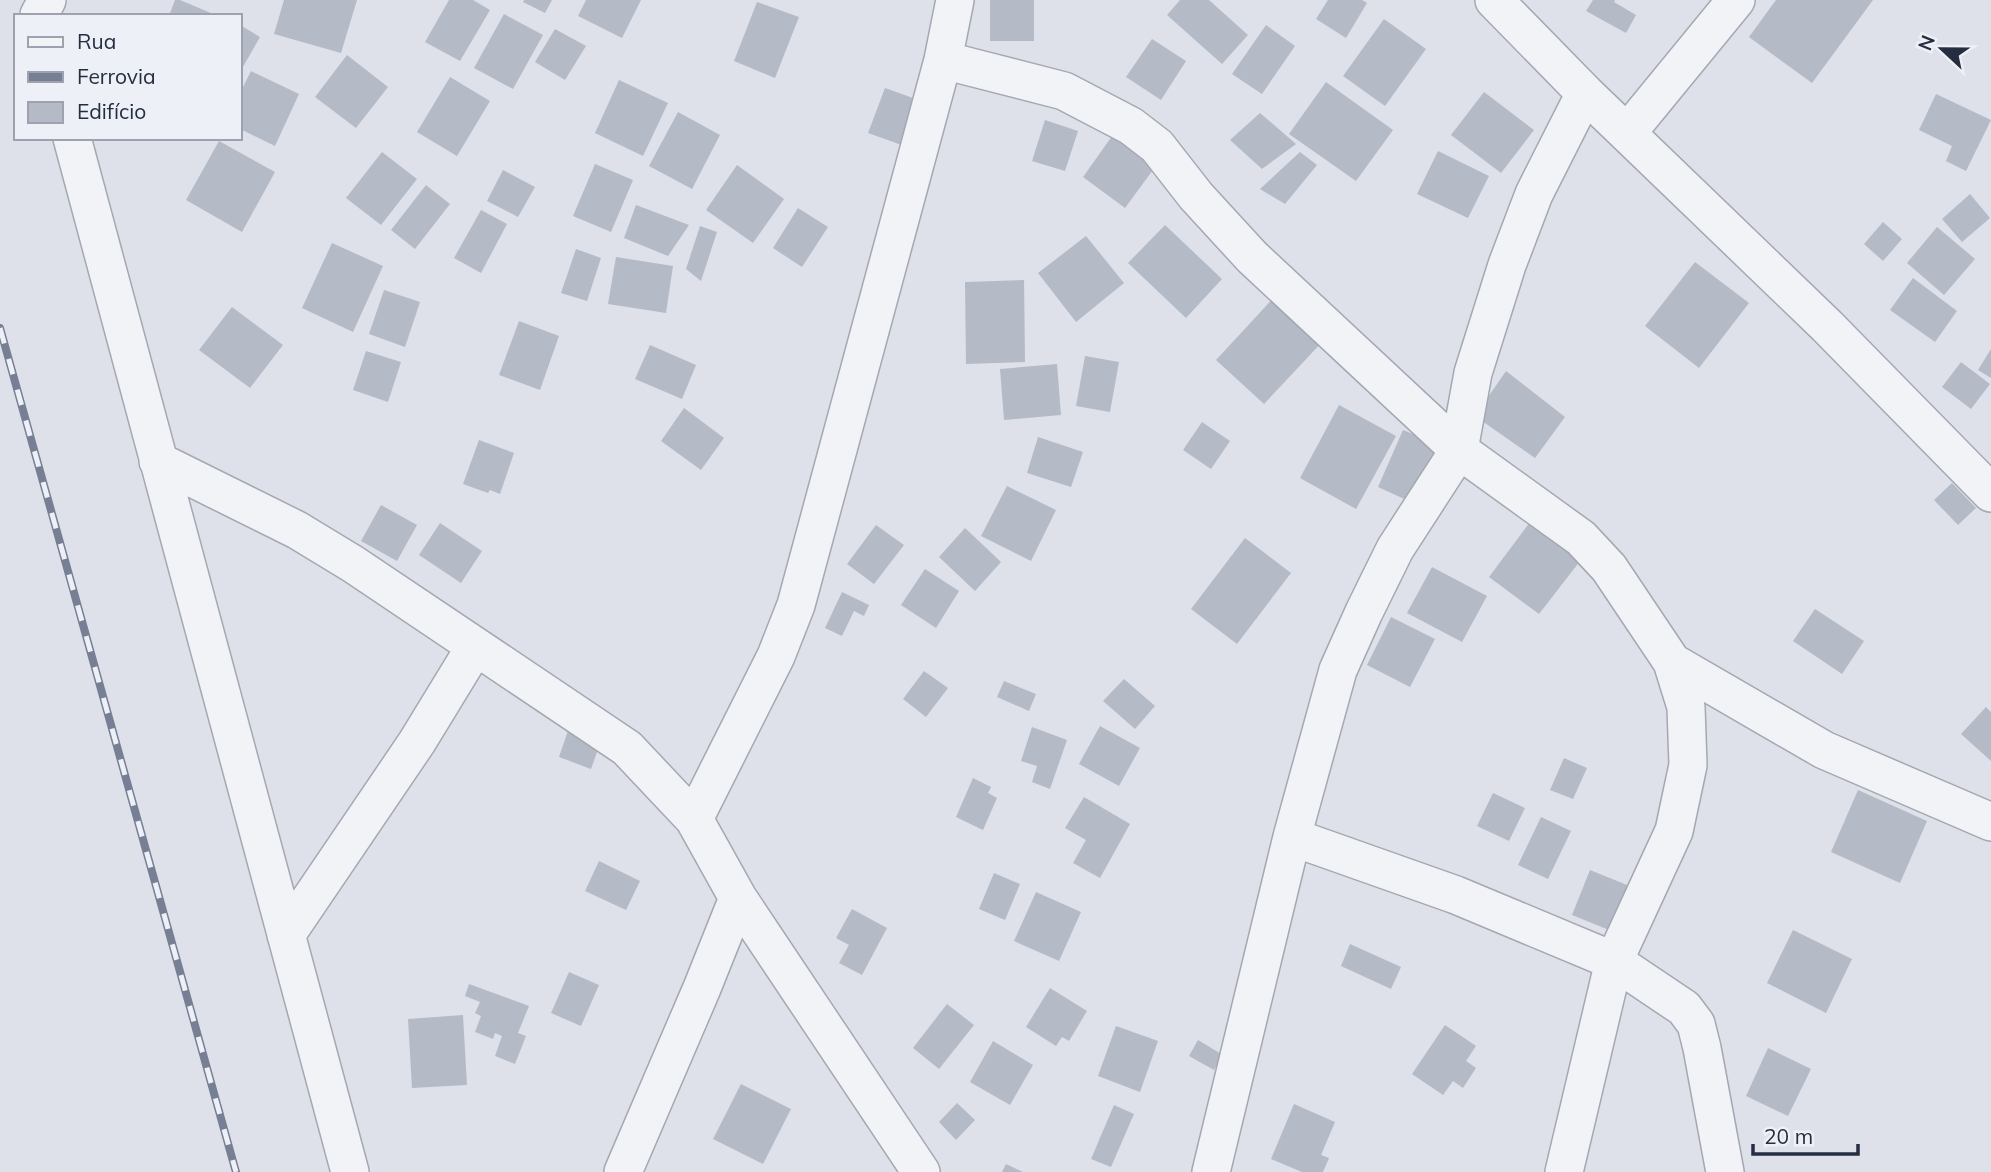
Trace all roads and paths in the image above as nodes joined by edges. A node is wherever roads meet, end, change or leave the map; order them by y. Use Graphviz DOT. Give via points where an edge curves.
graph roads {
  1 [pos="955,0"];
  2 [pos="1494,0"];
  3 [pos="1735,0"];
  4 [pos="943,60"];
  5 [pos="1585,93"];
  6 [pos="1627,133"];
  7 [pos="73,140"];
  8 [pos="1459,450"];
  9 [pos="158,461"];
  10 [pos="1991,493"];
  11 [pos="475,647"];
  12 [pos="1672,663"];
  13 [pos="694,820"];
  14 [pos="1991,822"];
  15 [pos="1292,837"];
  16 [pos="738,898"];
  17 [pos="286,935"];
  18 [pos="1615,961"];
  19 [pos="350,1172"];
  20 [pos="622,1172"];
  21 [pos="921,1172"];
  22 [pos="1211,1172"];
  23 [pos="1564,1172"];
  24 [pos="1726,1172"];
  1 -- 4 [label="street"];
  2 -- 5 [label="street"];
  3 -- 6 [label="street"];
  4 -- 8 [label="street" via="1064,91 1131,126 1157,146 1252,257"];
  4 -- 13 [label="street" via="796,605 776,656"];
  5 -- 6 [label="street"];
  5 -- 8 [label="street" via="1534,194 1507,265 1473,373"];
  6 -- 10 [label="street"];
  7 -- 9 [label="street"];
  8 -- 12 [label="street" via="1581,538 1609,568"];
  8 -- 15 [label="street" via="1395,549 1338,670"];
  9 -- 11 [label="street" via="296,530"];
  9 -- 17 [label="street"];
  11 -- 13 [label="street" via="628,748"];
  11 -- 17 [label="street"];
  12 -- 14 [label="street" via="1824,750"];
  12 -- 18 [label="street" via="1686,706 1688,765 1674,831"];
  13 -- 16 [label="street"];
  15 -- 18 [label="street" via="1456,895"];
  15 -- 22 [label="street"];
  16 -- 20 [label="street"];
  16 -- 21 [label="street"];
  17 -- 19 [label="street"];
  18 -- 23 [label="street"];
  18 -- 24 [label="street" via="1684,1008 1696,1024"];
}
